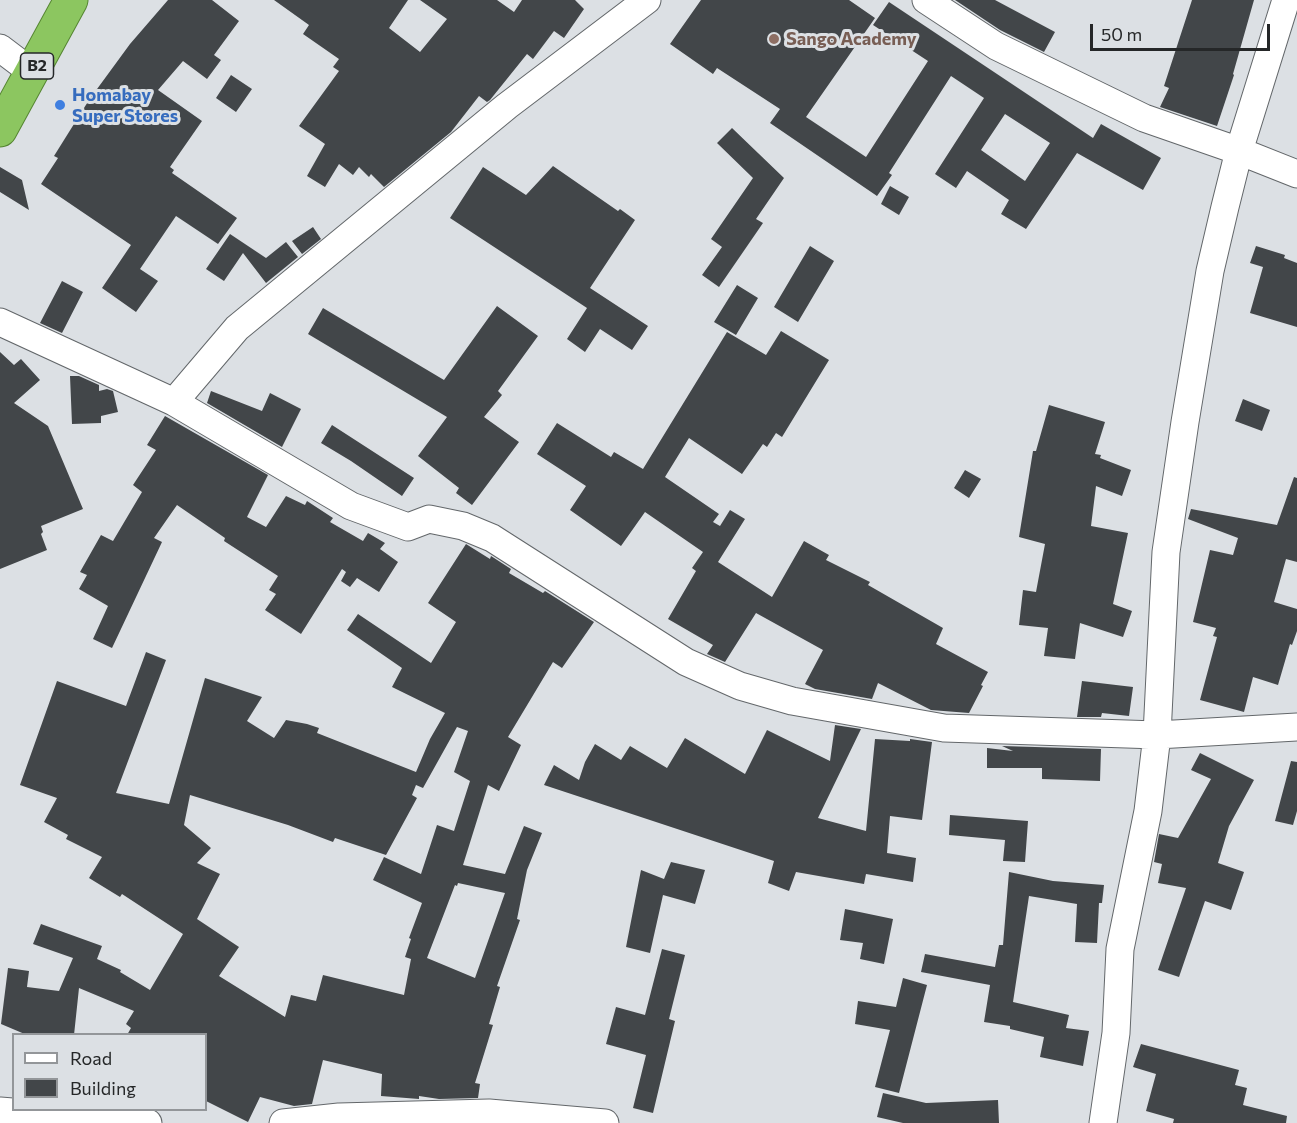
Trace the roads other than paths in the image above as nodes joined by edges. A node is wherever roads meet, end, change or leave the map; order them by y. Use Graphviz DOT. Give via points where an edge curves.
graph roads {
  1 [pos="71,0"];
  2 [pos="647,0"];
  3 [pos="926,0"];
  4 [pos="1287,0"];
  5 [pos="0,48"];
  6 [pos="33,73"];
  7 [pos="0,130"];
  8 [pos="1239,151"];
  9 [pos="1297,174"];
  10 [pos="0,322"];
  11 [pos="174,402"];
  12 [pos="1297,726"];
  13 [pos="1157,735"];
  14 [pos="0,1111"];
  15 [pos="148,1123"];
  16 [pos="283,1123"];
  17 [pos="605,1123"];
  18 [pos="1103,1123"];
  1 -- 6 [label="highway, B2"];
  2 -- 11 [label="street" via="507,106 237,328"];
  3 -- 8 [label="street" via="996,46 1144,118"];
  4 -- 8 [label="street"];
  5 -- 6 [label="street"];
  6 -- 7 [label="highway, B2"];
  8 -- 9 [label="street"];
  8 -- 13 [label="street" via="1210,271 1166,552"];
  10 -- 11 [label="street"];
  11 -- 13 [label="street" via="351,506 408,527 429,519 492,538 686,662 740,686 792,701 944,728"];
  12 -- 13 [label="street"];
  13 -- 18 [label="street" via="1148,811 1120,949 1116,1033"];
  14 -- 15 [label="street"];
  16 -- 17 [label="street" via="339,1117 489,1113"];
}
